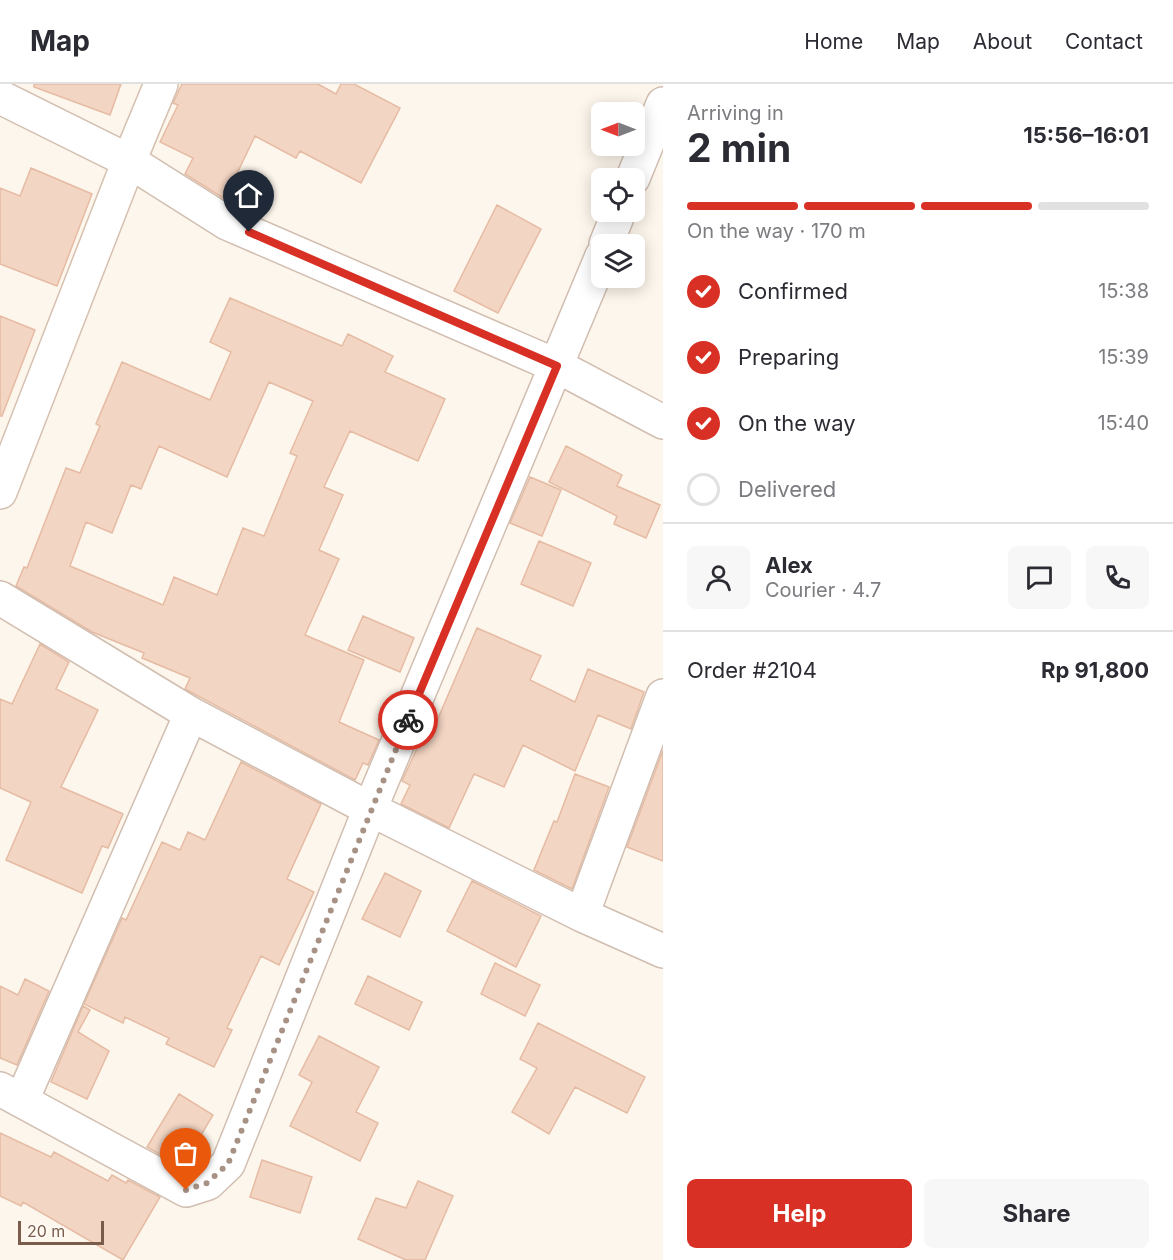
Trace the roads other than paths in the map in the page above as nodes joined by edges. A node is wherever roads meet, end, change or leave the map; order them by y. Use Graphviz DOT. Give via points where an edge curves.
graph roads {
  1 [pos="161,84"];
  2 [pos="0,97"];
  3 [pos="663,104"];
  4 [pos="129,161"];
  5 [pos="637,168"];
  6 [pos="591,283"];
  7 [pos="557,366"];
  8 [pos="663,422"];
  9 [pos="0,492"];
  10 [pos="0,598"];
  11 [pos="663,696"];
  12 [pos="190,714"];
  13 [pos="370,809"];
  14 [pos="582,915"];
  15 [pos="663,951"];
  16 [pos="11,1095"];
  1 -- 4 [label="street"];
  2 -- 4 [label="street"];
  3 -- 5 [label="street"];
  4 -- 7 [label="street" via="227,223"];
  4 -- 9 [label="street"];
  6 -- 7 [label="street"];
  7 -- 8 [label="street"];
  7 -- 13 [label="street"];
  10 -- 12 [label="street"];
  11 -- 14 [label="street"];
  12 -- 13 [label="street"];
  12 -- 16 [label="street"];
  13 -- 14 [label="street"];
  13 -- 16 [label="street" via="228,1164 207,1183 186,1190"];
  14 -- 15 [label="street"];
}
